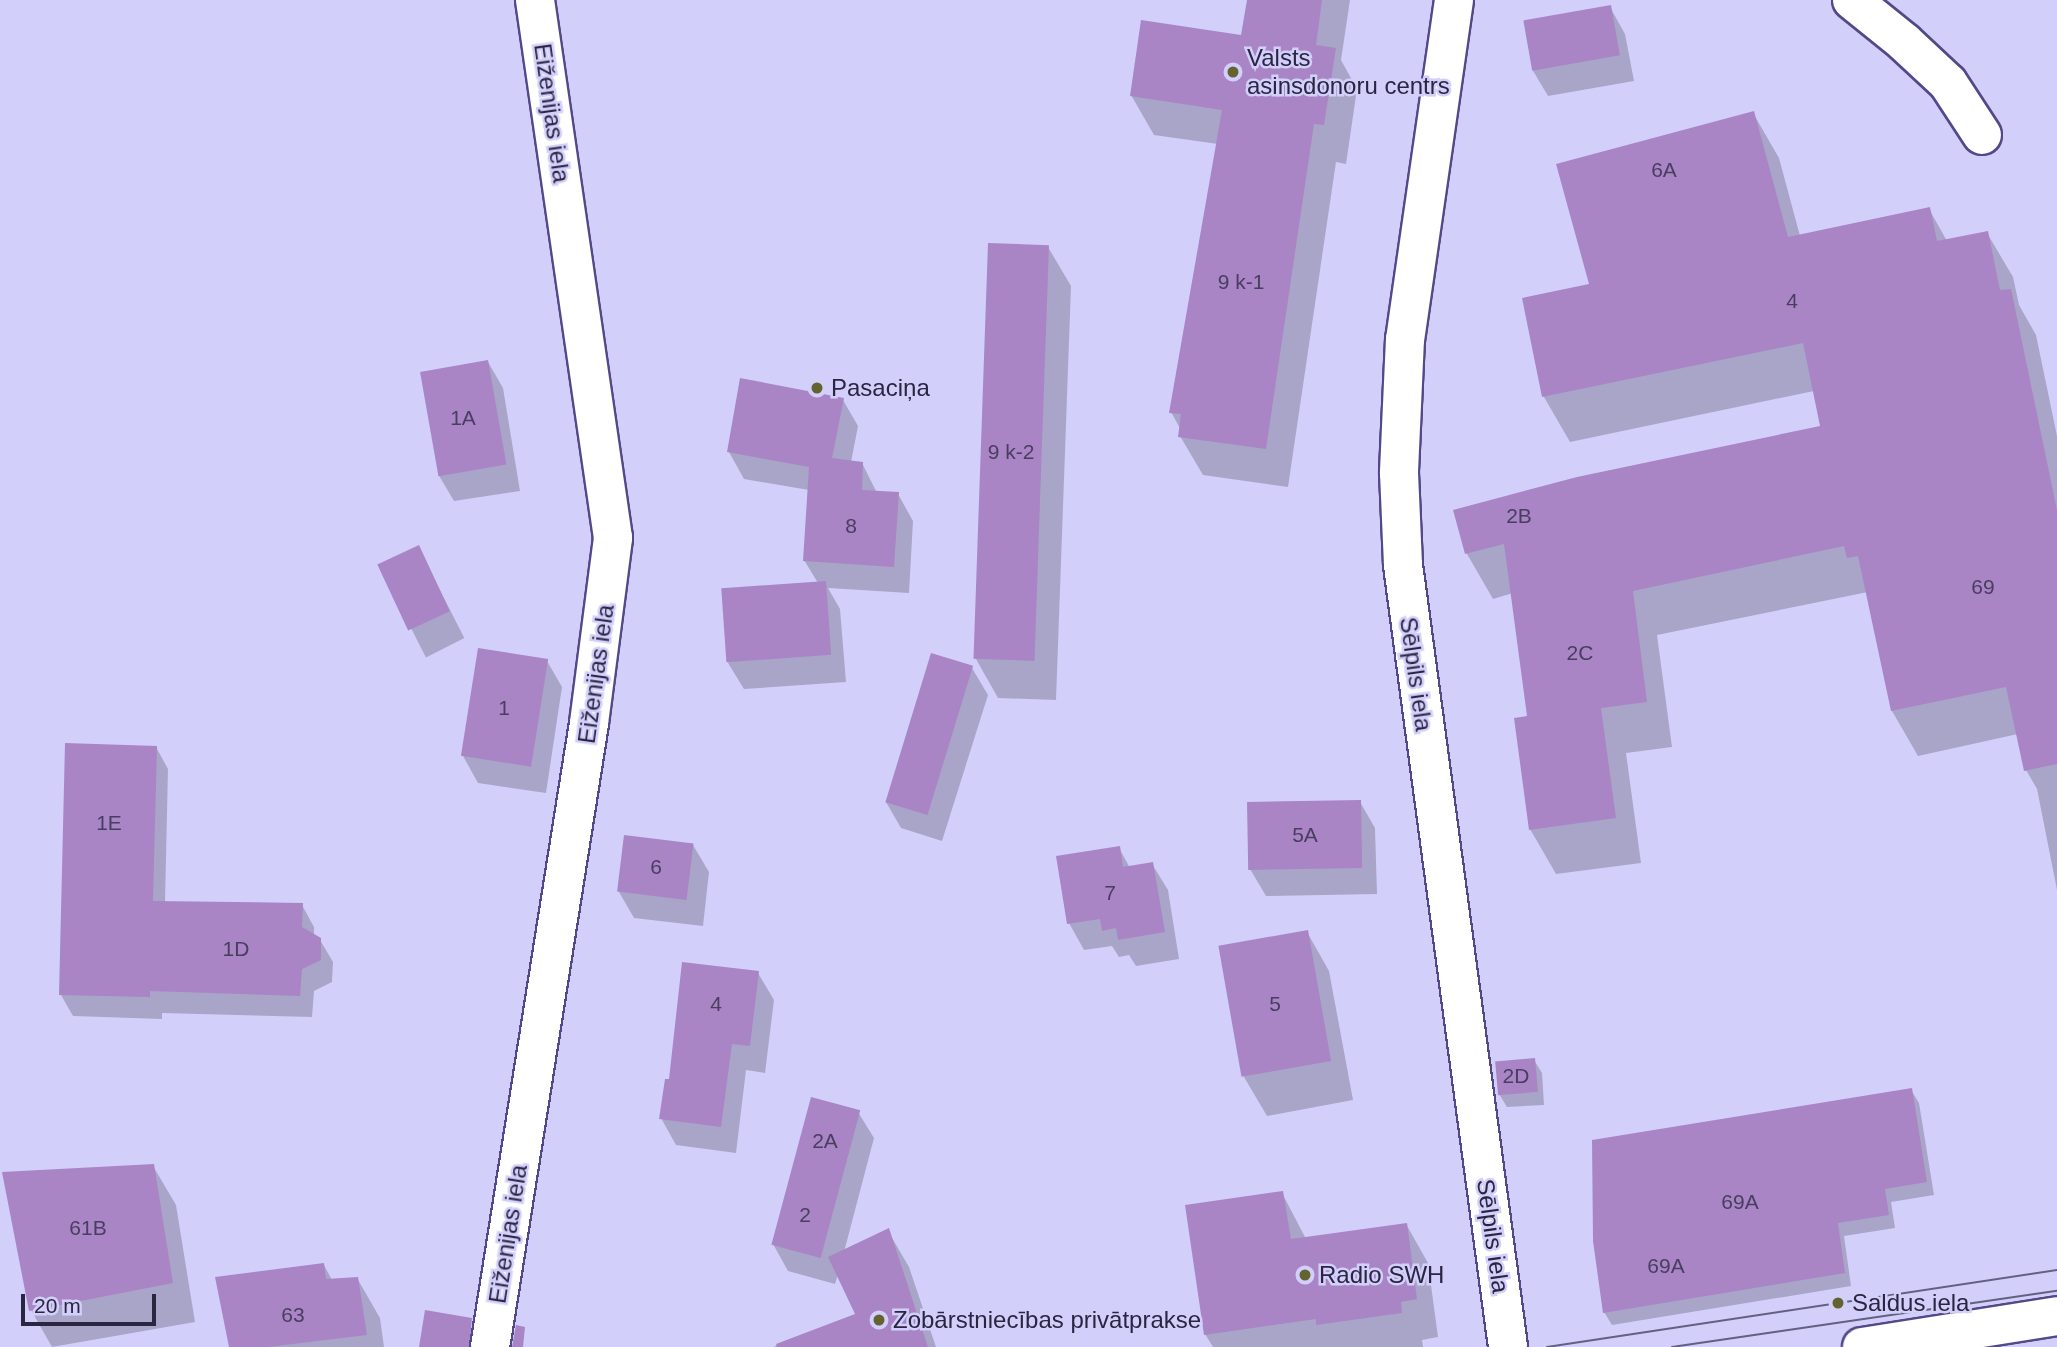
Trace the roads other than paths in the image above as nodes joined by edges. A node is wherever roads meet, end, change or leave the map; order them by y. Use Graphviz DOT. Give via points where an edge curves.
graph roads {
  1 [pos="535,0"];
  2 [pos="1454,0"];
  3 [pos="1852,0"];
  4 [pos="1982,135"];
  5 [pos="2057,1316"];
  6 [pos="490,1347"];
  7 [pos="1508,1347"];
  8 [pos="1861,1347"];
  1 -- 6 [label="street, Eiženijas iela" via="613,538 589,723"];
  2 -- 7 [label="street, Sēlpils iela" via="1405,339 1399,473 1403,565"];
  3 -- 4 [label="street" via="1948,83"];
  5 -- 8 [label="street"];
}
